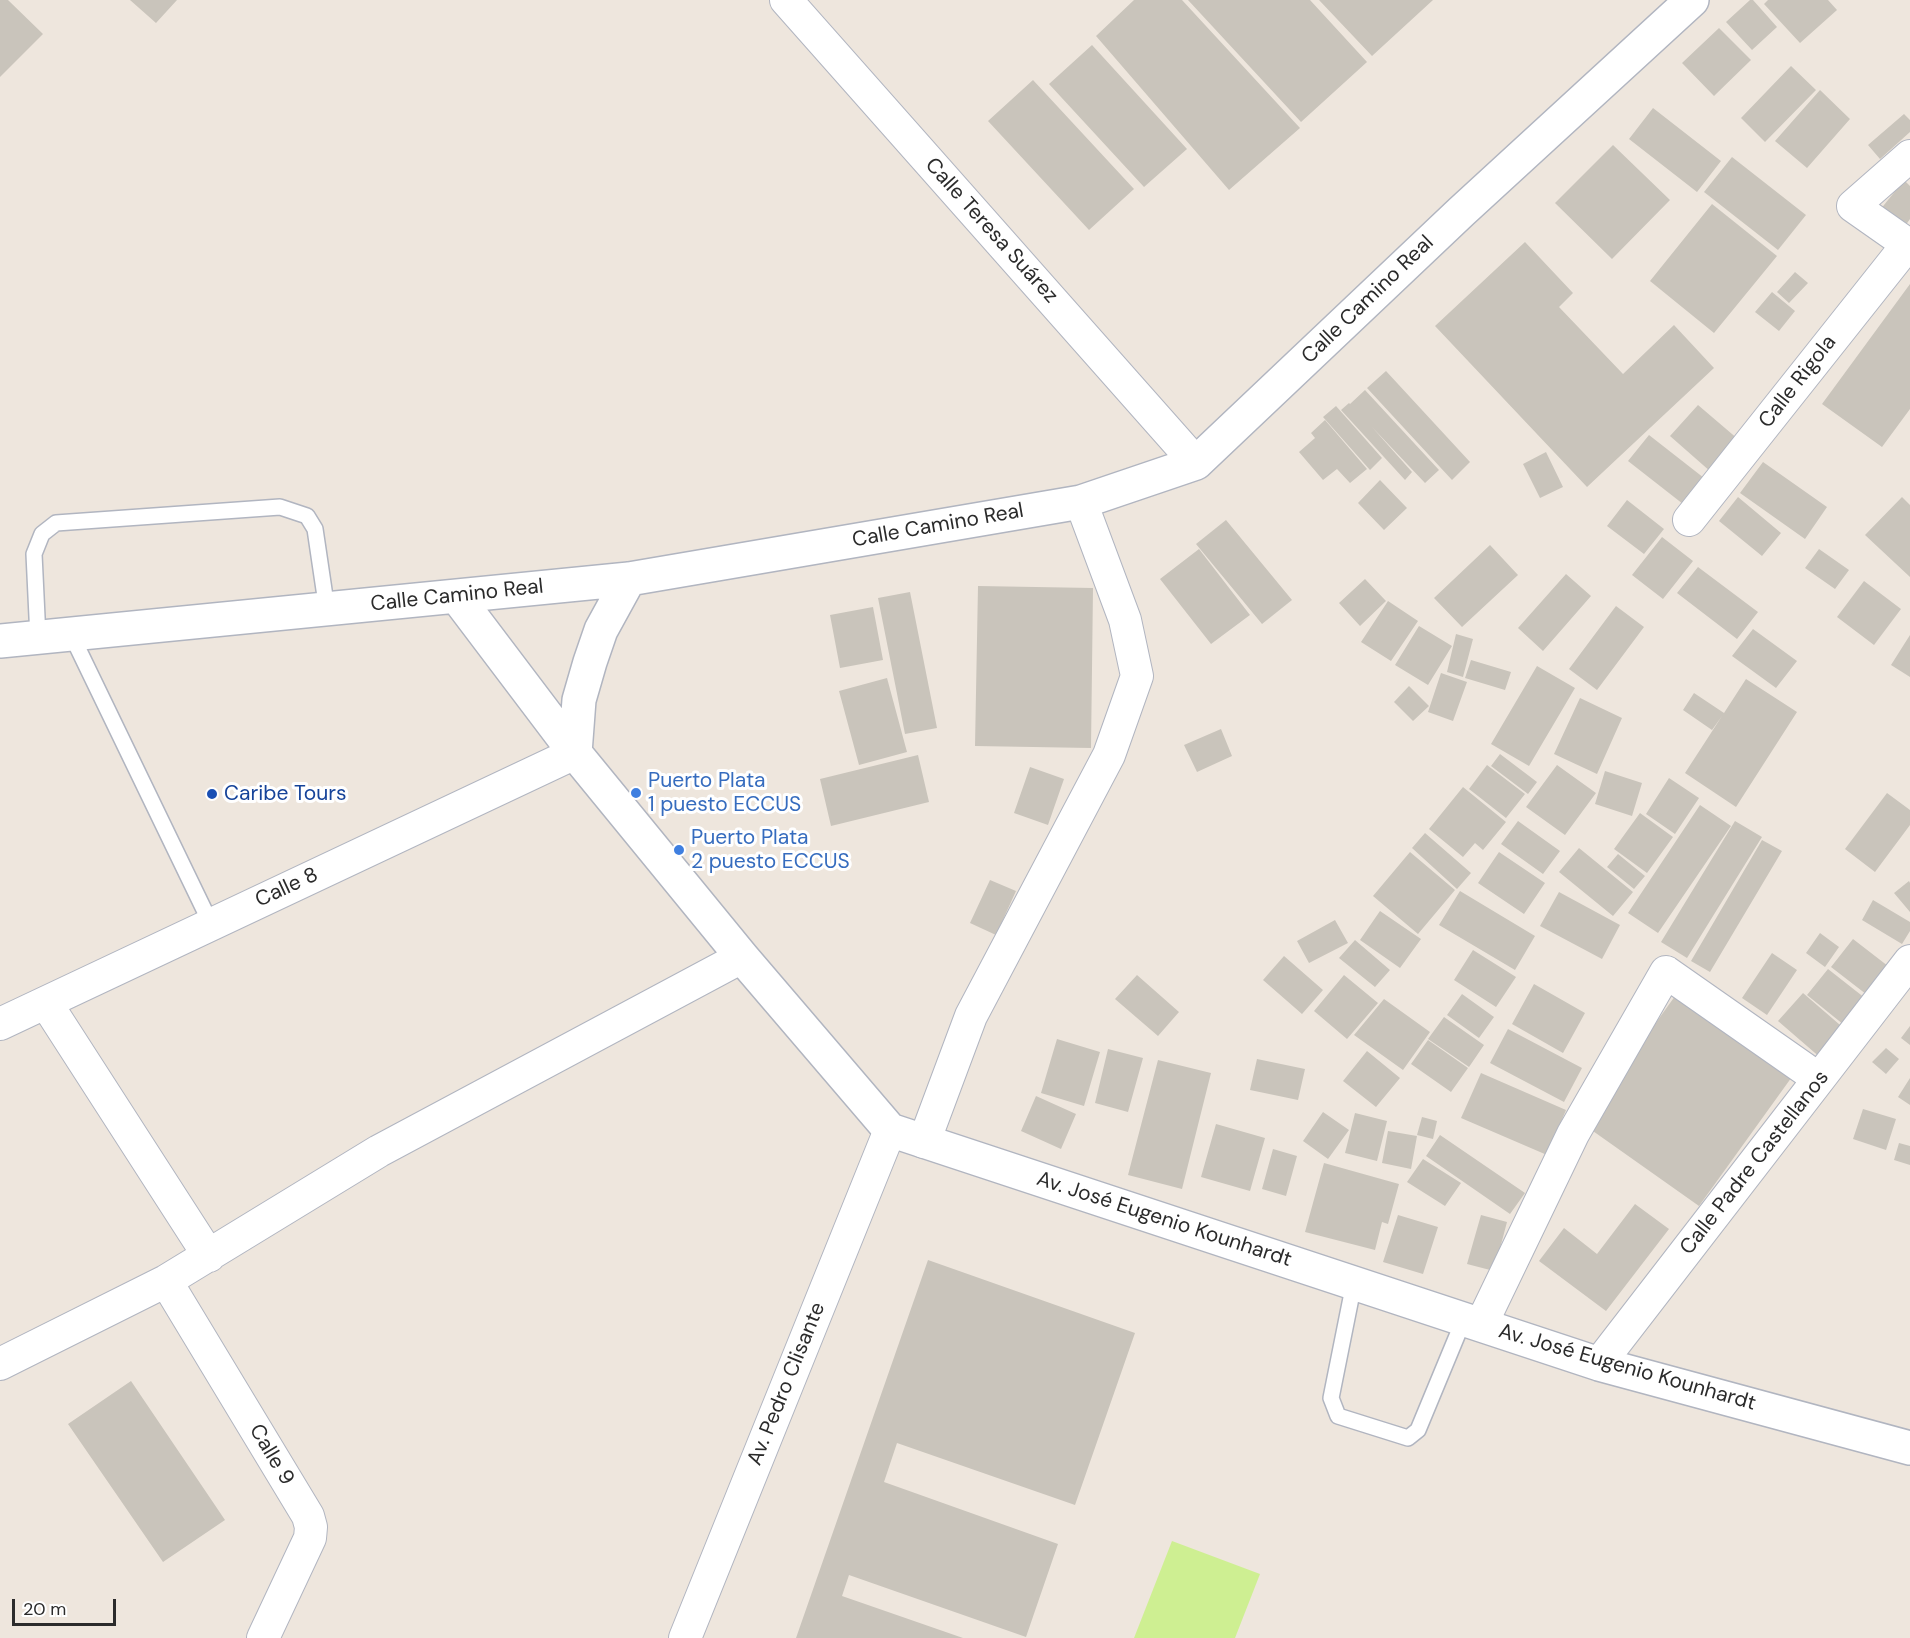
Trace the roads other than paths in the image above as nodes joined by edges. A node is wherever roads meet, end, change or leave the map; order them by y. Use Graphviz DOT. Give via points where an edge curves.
graph roads {
  1 [pos="786,0"];
  2 [pos="1692,0"];
  3 [pos="1910,156"];
  4 [pos="1909,245"];
  5 [pos="1196,463"];
  6 [pos="1081,502"];
  7 [pos="1689,520"];
  8 [pos="629,579"];
  9 [pos="457,597"];
  10 [pos="327,610"];
  11 [pos="70,634"];
  12 [pos="38,638"];
  13 [pos="0,641"];
  14 [pos="575,753"];
  15 [pos="211,924"];
  16 [pos="742,957"];
  17 [pos="1910,961"];
  18 [pos="46,1003"];
  19 [pos="0,1024"];
  20 [pos="1819,1079"];
  21 [pos="890,1130"];
  22 [pos="924,1142"];
  23 [pos="209,1256"];
  24 [pos="166,1281"];
  25 [pos="1354,1283"];
  26 [pos="1473,1322"];
  27 [pos="0,1364"];
  28 [pos="1599,1364"];
  29 [pos="1910,1448"];
  30 [pos="264,1638"];
  31 [pos="684,1638"];
  1 -- 5 [label="street, Calle Teresa Suárez"];
  2 -- 5 [label="street, Calle Camino Real"];
  3 -- 4 [label="street" via="1853,206"];
  4 -- 7 [label="street, Calle Rigola"];
  5 -- 6 [label="street, Calle Camino Real"];
  6 -- 8 [label="street, Calle Camino Real"];
  6 -- 22 [label="street" via="1125,620 1137,676 1109,755 971,1016"];
  8 -- 9 [label="street, Calle Camino Real"];
  8 -- 14 [label="street" via="601,630 590,662 579,700"];
  9 -- 10 [label="street, Calle Camino Real"];
  9 -- 14 [label="street"];
  10 -- 11 [label="street, Calle Camino Real"];
  10 -- 12 [label="lane" via="315,529 307,516 280,507 56,523 42,534 34,554"];
  11 -- 12 [label="street, Calle Camino Real"];
  11 -- 15 [label="lane"];
  12 -- 13 [label="street, Calle Camino Real"];
  14 -- 15 [label="street, Calle 8"];
  14 -- 16 [label="street"];
  15 -- 18 [label="street, Calle 8"];
  16 -- 21 [label="street"];
  16 -- 23 [label="street" via="379,1151"];
  17 -- 20 [label="street, Calle Padre Castellanos"];
  18 -- 19 [label="street, Calle 8"];
  18 -- 23 [label="street"];
  20 -- 26 [label="street" via="1666,972 1573,1134"];
  20 -- 28 [label="street, Calle Padre Castellanos"];
  21 -- 22 [label="street, Av. José Eugenio Kounhardt"];
  21 -- 31 [label="street, Av. Pedro Clisante"];
  22 -- 25 [label="street, Av. José Eugenio Kounhardt"];
  23 -- 24 [label="street"];
  24 -- 27 [label="street"];
  24 -- 30 [label="street, Calle 9" via="308,1516 310,1538"];
  25 -- 26 [label="street, Av. José Eugenio Kounhardt"];
  25 -- 26 [label="lane" via="1331,1398 1338,1416 1408,1438 1418,1430"];
  26 -- 28 [label="street, Av. José Eugenio Kounhardt"];
  28 -- 29 [label="street, Av. José Eugenio Kounhardt"];
}
